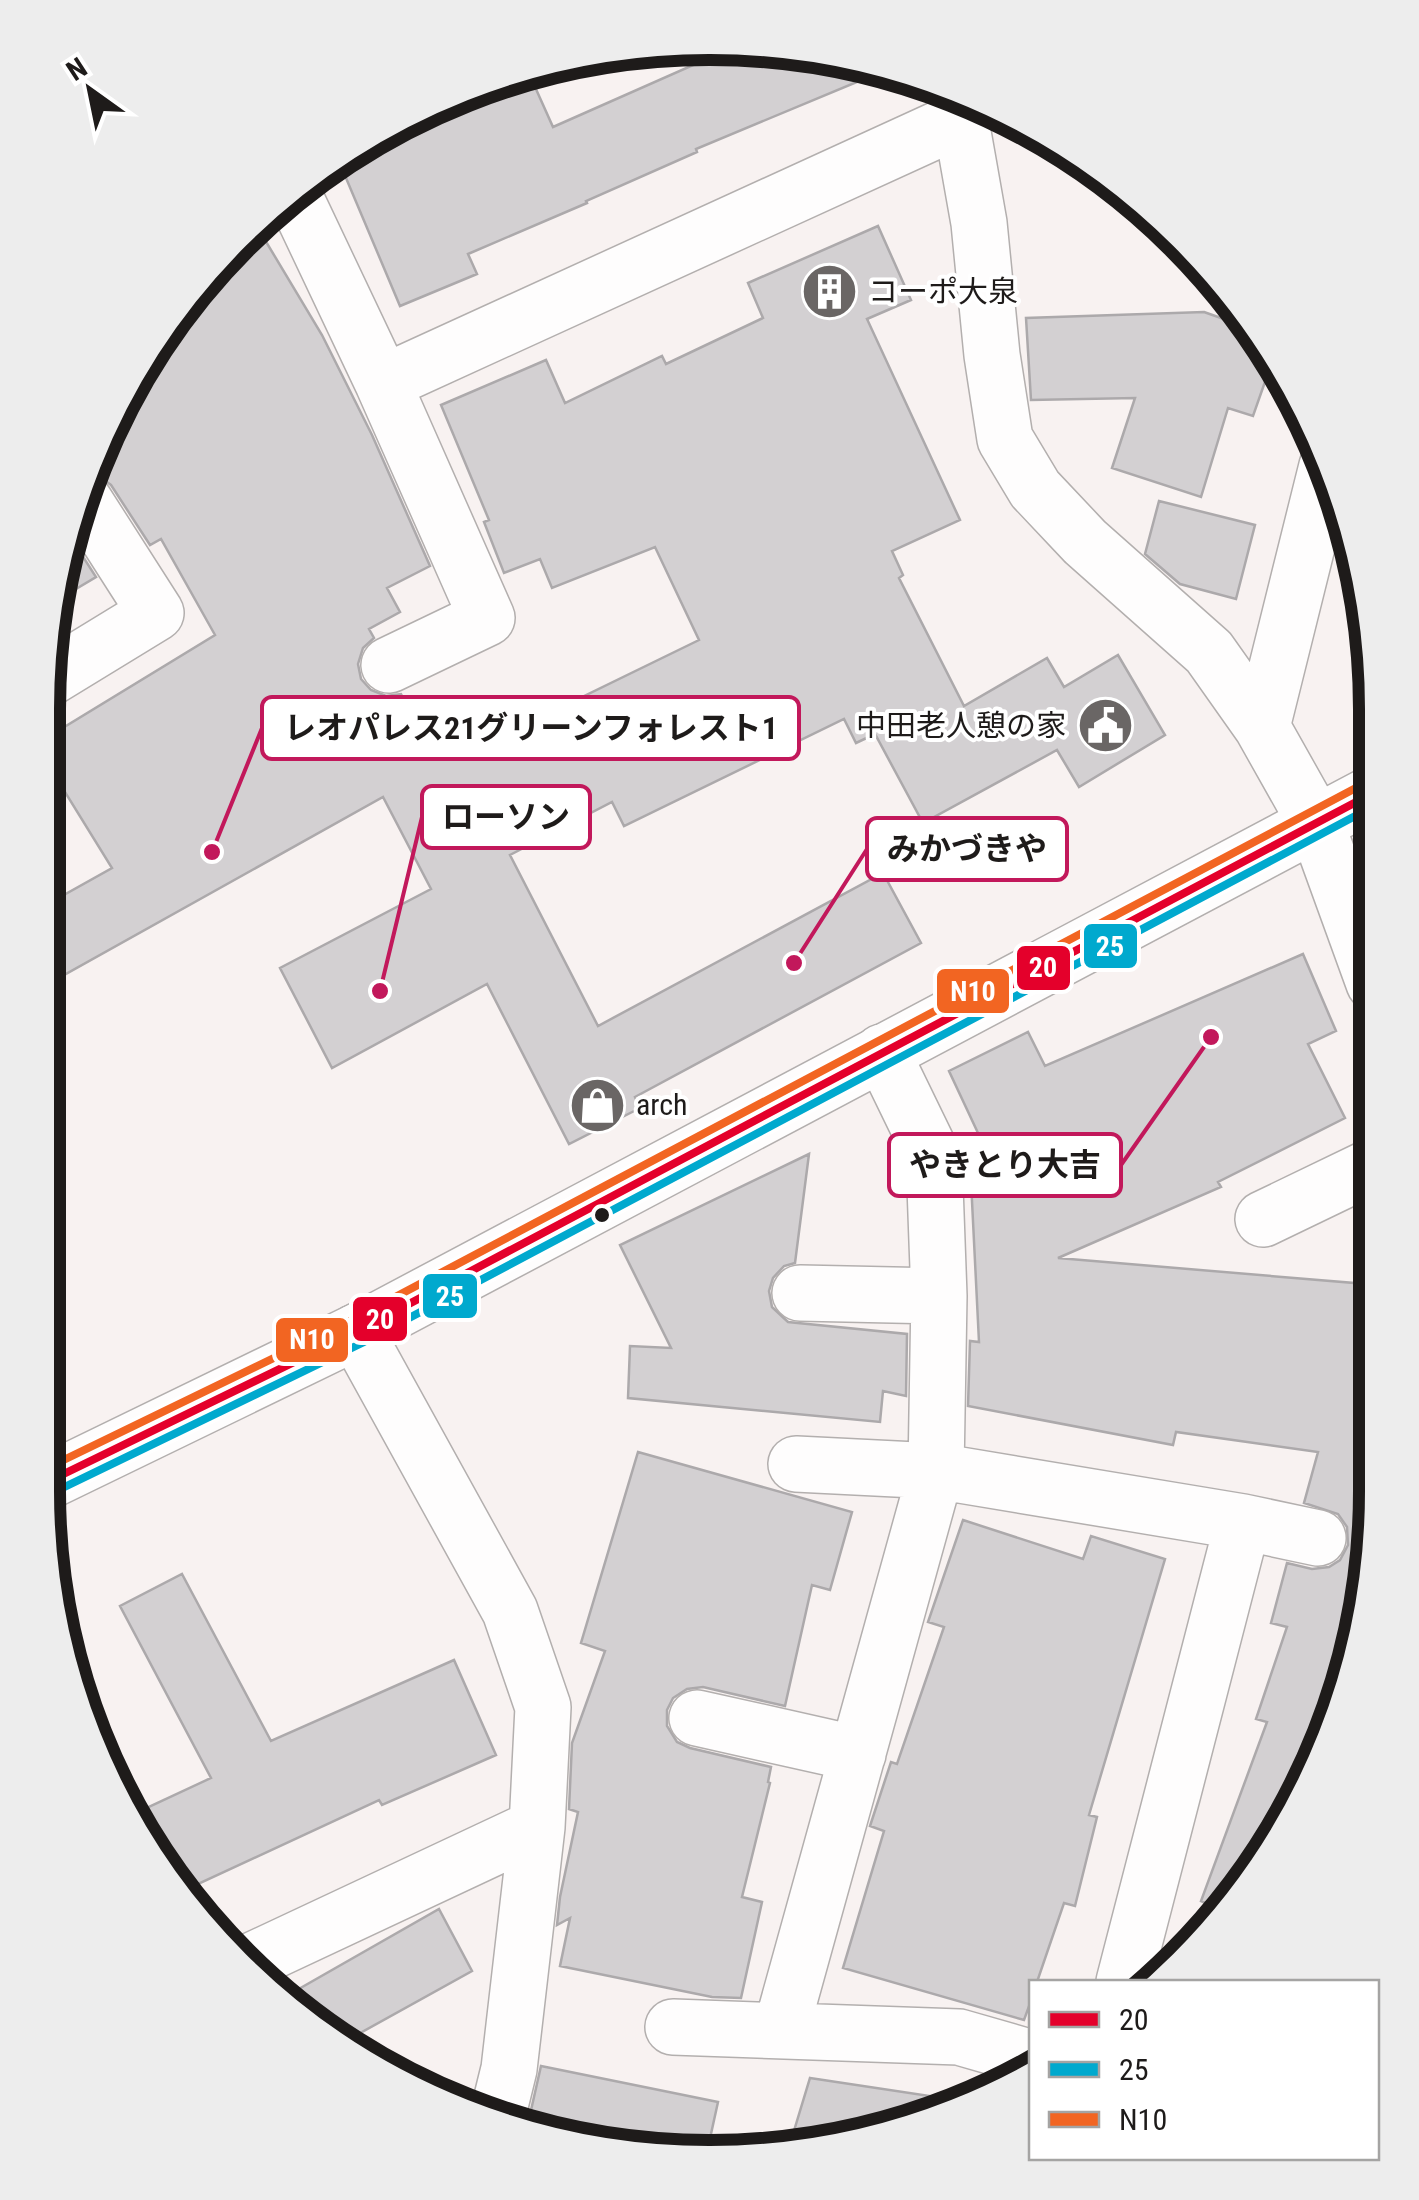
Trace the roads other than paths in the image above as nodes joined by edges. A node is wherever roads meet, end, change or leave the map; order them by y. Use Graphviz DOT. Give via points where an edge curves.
graph roads {
  1 [pos="955,108"];
  2 [pos="960,110"];
  3 [pos="299,206"];
  4 [pos="383,384"];
  5 [pos="1321,490"];
  6 [pos="91,512"];
  7 [pos="389,665"];
  8 [pos="61,671"];
  9 [pos="1262,727"];
  10 [pos="1359,800"];
  11 [pos="1316,823"];
  12 [pos="1359,942"];
  13 [pos="882,1052"];
  14 [pos="1359,1173"];
  15 [pos="1263,1220"];
  16 [pos="800,1294"];
  17 [pos="939,1296"];
  18 [pos="356,1332"];
  19 [pos="796,1464"];
  20 [pos="936,1471"];
  21 [pos="60,1475"];
  22 [pos="1243,1522"];
  23 [pos="1318,1538"];
  24 [pos="697,1718"];
  25 [pos="858,1754"];
  26 [pos="536,1827"];
  27 [pos="258,1958"];
  28 [pos="1125,1980"];
  29 [pos="673,2027"];
  30 [pos="781,2030"];
  31 [pos="1027,2057"];
  32 [pos="500,2106"];
  1 -- 4 [label="street"];
  2 -- 9 [label="street" via="1005,439 1035,489 1209,652"];
  3 -- 4 [label="street"];
  4 -- 7 [label="street" via="487,618"];
  5 -- 9 [label="street"];
  6 -- 8 [label="street" via="156,613"];
  9 -- 11 [label="street"];
  10 -- 11 [label="street"];
  11 -- 12 [label="street"];
  11 -- 13 [label="street"];
  13 -- 17 [label="street" via="934,1158"];
  13 -- 18 [label="street"];
  14 -- 15 [label="street"];
  16 -- 17 [label="street"];
  17 -- 20 [label="street"];
  18 -- 21 [label="street"];
  18 -- 26 [label="street" via="510,1611 543,1707"];
  19 -- 20 [label="street"];
  20 -- 22 [label="street"];
  20 -- 25 [label="street"];
  22 -- 23 [label="street"];
  22 -- 28 [label="street"];
  24 -- 25 [label="street"];
  25 -- 30 [label="street"];
  26 -- 27 [label="street"];
  26 -- 32 [label="street"];
  29 -- 30 [label="street"];
  30 -- 31 [label="street" via="959,2037"];
}
